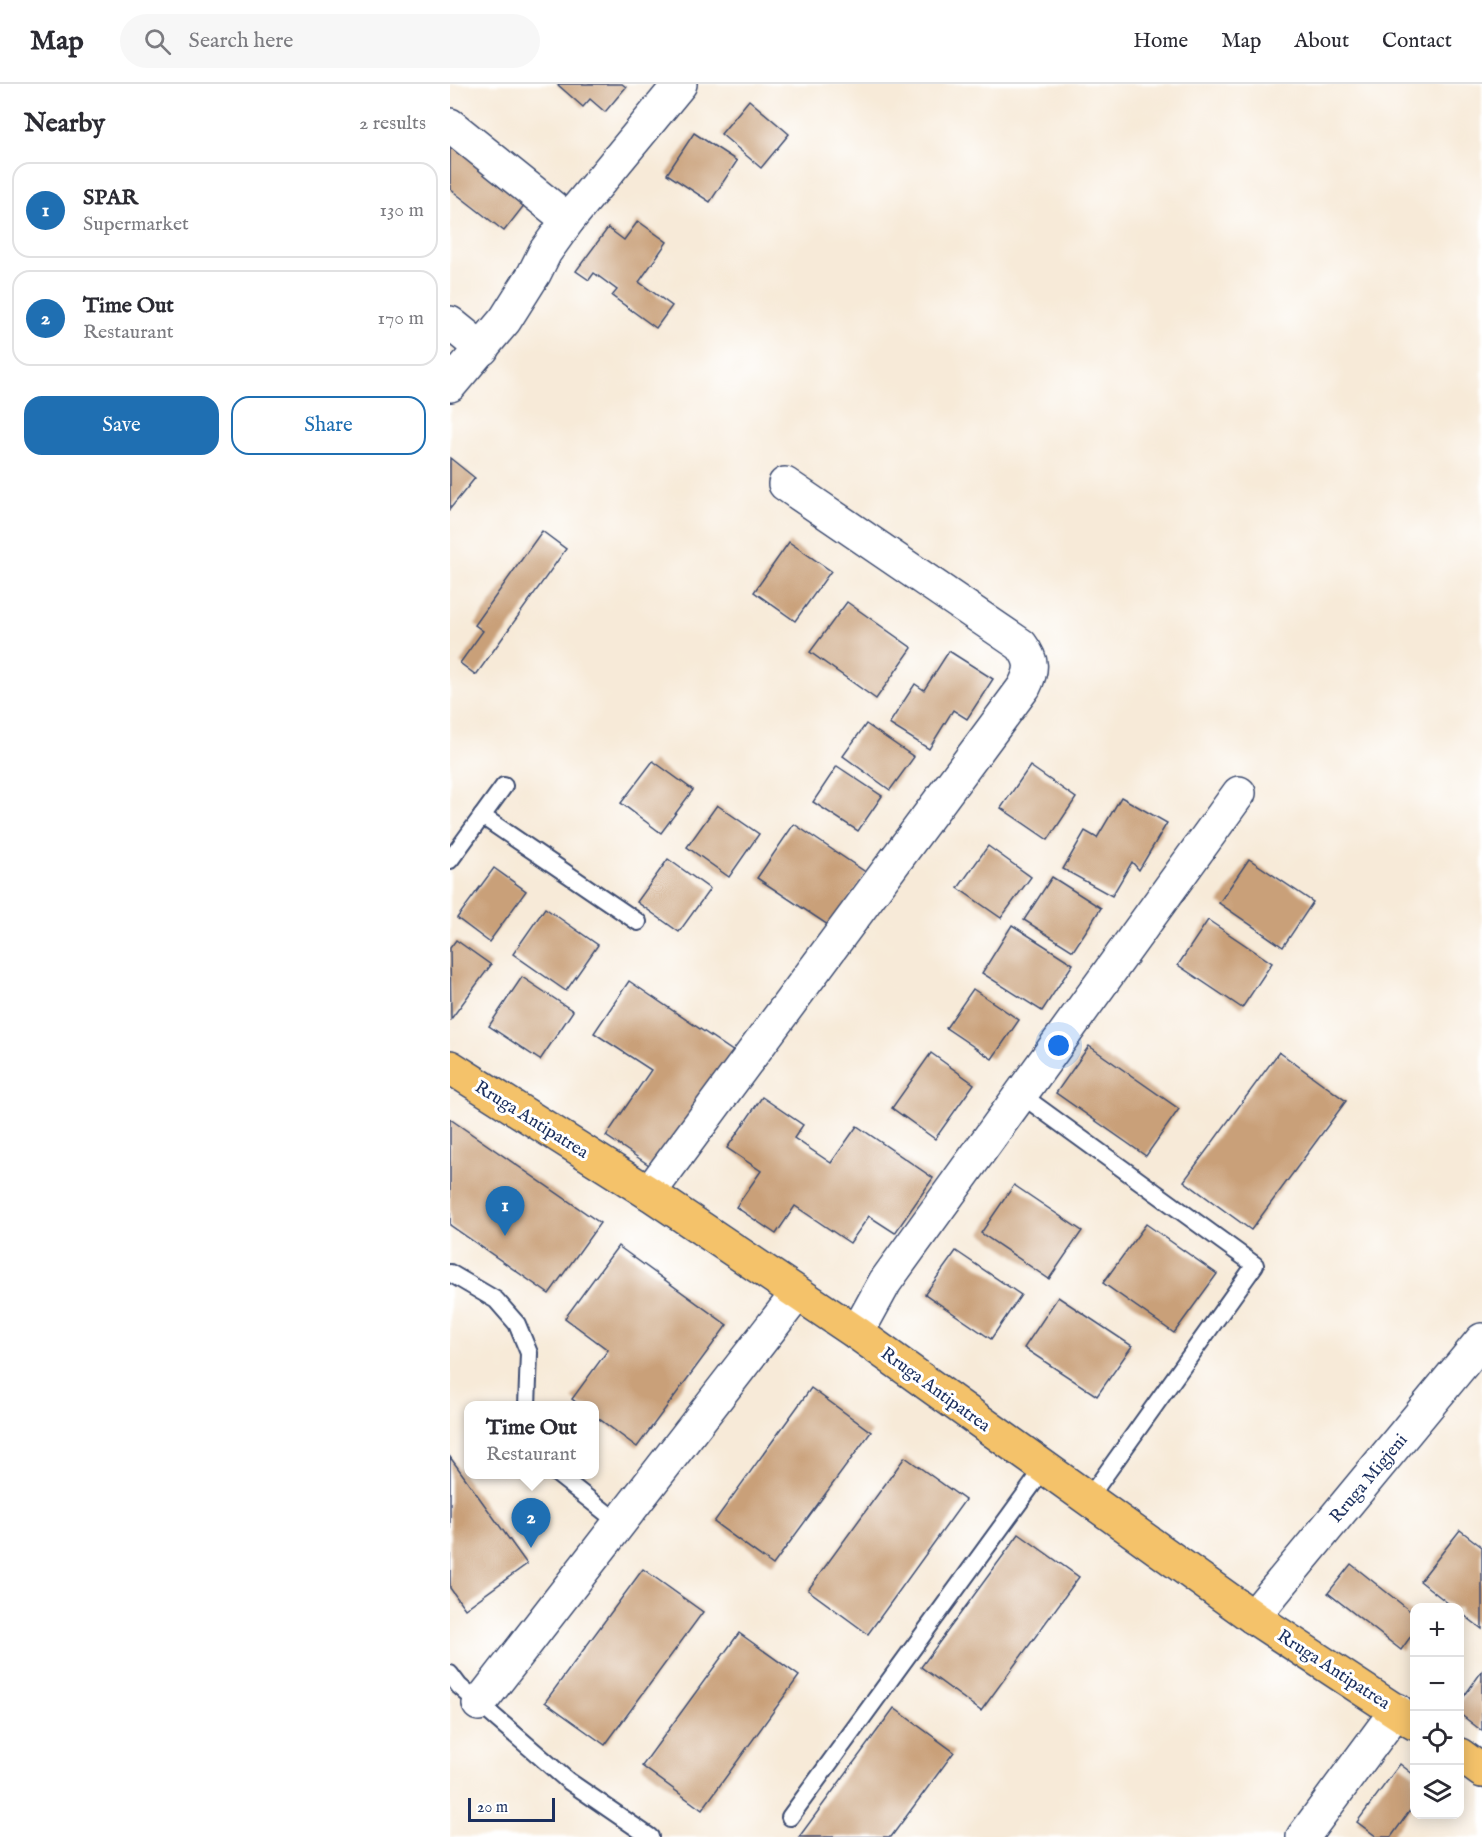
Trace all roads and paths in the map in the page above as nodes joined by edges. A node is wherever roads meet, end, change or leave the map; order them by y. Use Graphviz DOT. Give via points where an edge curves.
graph roads {
  1 [pos="680,84"];
  2 [pos="450,124"];
  3 [pos="568,220"];
  4 [pos="450,323"];
  5 [pos="482,349"];
  6 [pos="450,385"];
  7 [pos="785,484"];
  8 [pos="504,786"];
  9 [pos="1239,793"];
  10 [pos="482,816"];
  11 [pos="450,860"];
  12 [pos="638,922"];
  13 [pos="450,1067"];
  14 [pos="1020,1094"];
  15 [pos="649,1193"];
  16 [pos="450,1274"];
  17 [pos="797,1294"];
  18 [pos="857,1333"];
  19 [pos="1482,1340"];
  20 [pos="527,1401"];
  21 [pos="1045,1467"];
  22 [pos="562,1479"];
  23 [pos="1088,1498"];
  24 [pos="619,1523"];
  25 [pos="1253,1617"];
  26 [pos="450,1674"];
  27 [pos="479,1704"];
  28 [pos="1406,1716"];
  29 [pos="1464,1758"];
  30 [pos="1482,1772"];
  31 [pos="790,1817"];
  32 [pos="650,1837"];
  33 [pos="1302,1837"];
  1 -- 3 [label="street"];
  2 -- 3 [label="street"];
  3 -- 5 [label="street"];
  4 -- 5 [label="street"];
  5 -- 6 [label="street"];
  7 -- 15 [label="street" via="1021,645 1031,659 1032,673"];
  8 -- 10 [label="lane"];
  9 -- 14 [label="street"];
  10 -- 11 [label="lane"];
  10 -- 12 [label="lane"];
  13 -- 15 [label="main road, Rruga Antipatrea"];
  14 -- 18 [label="street" via="885,1282"];
  14 -- 23 [label="lane" via="1255,1265"];
  15 -- 17 [label="main road, Rruga Antipatrea"];
  16 -- 20 [label="lane" via="496,1300 517,1324 529,1353"];
  17 -- 18 [label="main road, Rruga Antipatrea"];
  17 -- 24 [label="street"];
  18 -- 21 [label="main road, Rruga Antipatrea"];
  19 -- 25 [label="street, Rruga Migjeni"];
  21 -- 23 [label="main road, Rruga Antipatrea"];
  21 -- 31 [label="lane"];
  22 -- 24 [label="lane"];
  23 -- 25 [label="main road, Rruga Antipatrea"];
  24 -- 27 [label="street"];
  25 -- 28 [label="main road, Rruga Antipatrea"];
  26 -- 27 [label="lane"];
  27 -- 32 [label="lane" via="567,1780"];
  28 -- 33 [label="street"];
  29 -- 30 [label="main road"];
}
